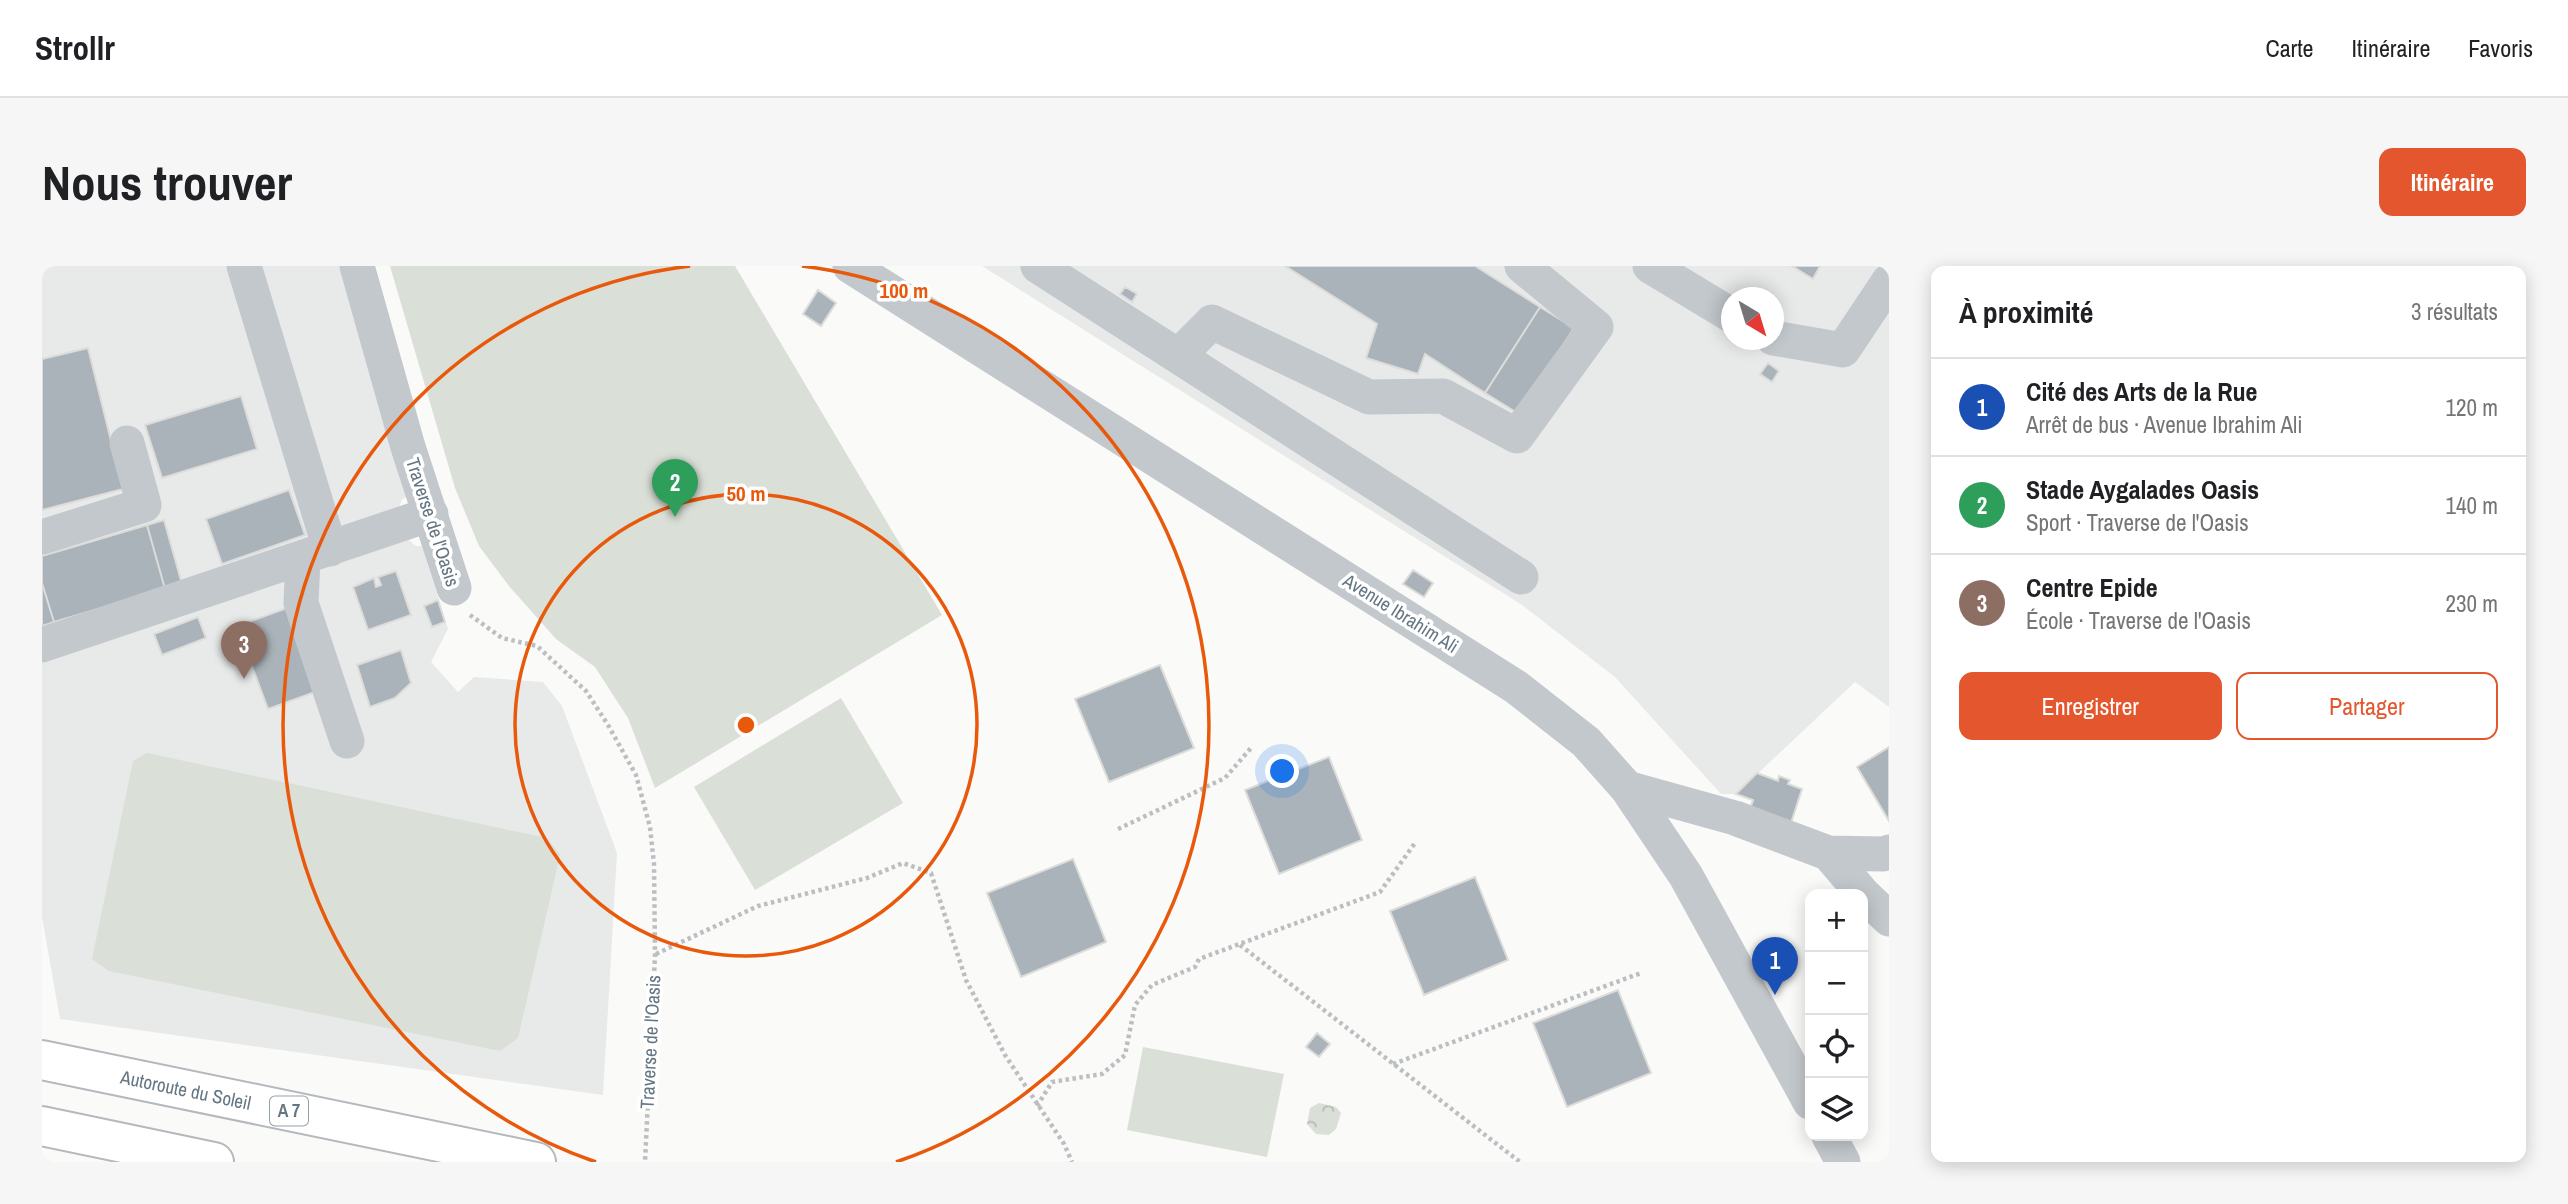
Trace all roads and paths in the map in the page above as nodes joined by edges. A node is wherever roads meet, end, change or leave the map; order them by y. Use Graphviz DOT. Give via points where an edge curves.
graph roads {
  1 [pos="244,266"];
  2 [pos="357,266"];
  3 [pos="850,266"];
  4 [pos="1522,266"];
  5 [pos="1650,266"];
  6 [pos="1041,267"];
  7 [pos="1889,281"];
  8 [pos="1721,309"];
  9 [pos="1784,340"];
  10 [pos="1178,356"];
  11 [pos="127,443"];
  12 [pos="431,514"];
  13 [pos="42,537"];
  14 [pos="316,553"];
  15 [pos="1521,577"];
  16 [pos="454,588"];
  17 [pos="42,645"];
  18 [pos="347,741"];
  19 [pos="1251,748"];
  20 [pos="1627,788"];
  21 [pos="1118,829"];
  22 [pos="1415,842"];
  23 [pos="1889,852"];
  24 [pos="1828,853"];
  25 [pos="1859,889"];
  26 [pos="1868,899"];
  27 [pos="1889,919"];
  28 [pos="1240,945"];
  29 [pos="655,955"];
  30 [pos="1641,973"];
  31 [pos="42,1060"];
  32 [pos="1393,1063"];
  33 [pos="1805,1093"];
  34 [pos="1037,1105"];
  35 [pos="42,1126"];
  36 [pos="1832,1141"];
  37 [pos="214,1162"];
  38 [pos="536,1162"];
  39 [pos="645,1162"];
  40 [pos="1072,1162"];
  41 [pos="1520,1162"];
  42 [pos="1843,1162"];
  1 -- 14 [label="street"];
  2 -- 12 [label="street, Traverse de l'Oasis"];
  3 -- 20 [label="street, Avenue Ibrahim Ali" via="1516,687 1586,742"];
  4 -- 10 [label="street" via="1596,327 1517,436 1443,396 1369,397 1212,322"];
  5 -- 8 [label="street"];
  6 -- 10 [label="street"];
  7 -- 9 [label="street" via="1843,351"];
  10 -- 15 [label="street"];
  11 -- 13 [label="street" via="144,505"];
  12 -- 14 [label="street"];
  12 -- 16 [label="street, Traverse de l'Oasis"];
  14 -- 17 [label="street"];
  14 -- 18 [label="street" via="301,603"];
  16 -- 29 [label="path, Traverse de l'Oasis" via="470,615 502,638 537,646 586,691 636,775 654,863"];
  19 -- 21 [label="path" via="1225,778"];
  20 -- 24 [label="street" via="1735,818"];
  20 -- 33 [label="street, Avenue Ibrahim Ali" via="1686,876"];
  22 -- 28 [label="path" via="1380,892"];
  23 -- 24 [label="street"];
  24 -- 25 [label="street"];
  26 -- 27 [label="street"];
  28 -- 32 [label="path"];
  28 -- 34 [label="path" via="1199,959 1195,967 1152,985 1135,1005 1125,1055 1102,1074 1052,1082"];
  29 -- 34 [label="path" via="758,906 867,878 903,863 931,873 966,981"];
  29 -- 39 [label="path, Traverse de l'Oasis"];
  30 -- 32 [label="path"];
  31 -- 38 [label="highway, Autoroute du Soleil / A 7"];
  32 -- 41 [label="path"];
  34 -- 40 [label="path"];
  35 -- 37 [label="highway"];
  36 -- 42 [label="street"];
}
